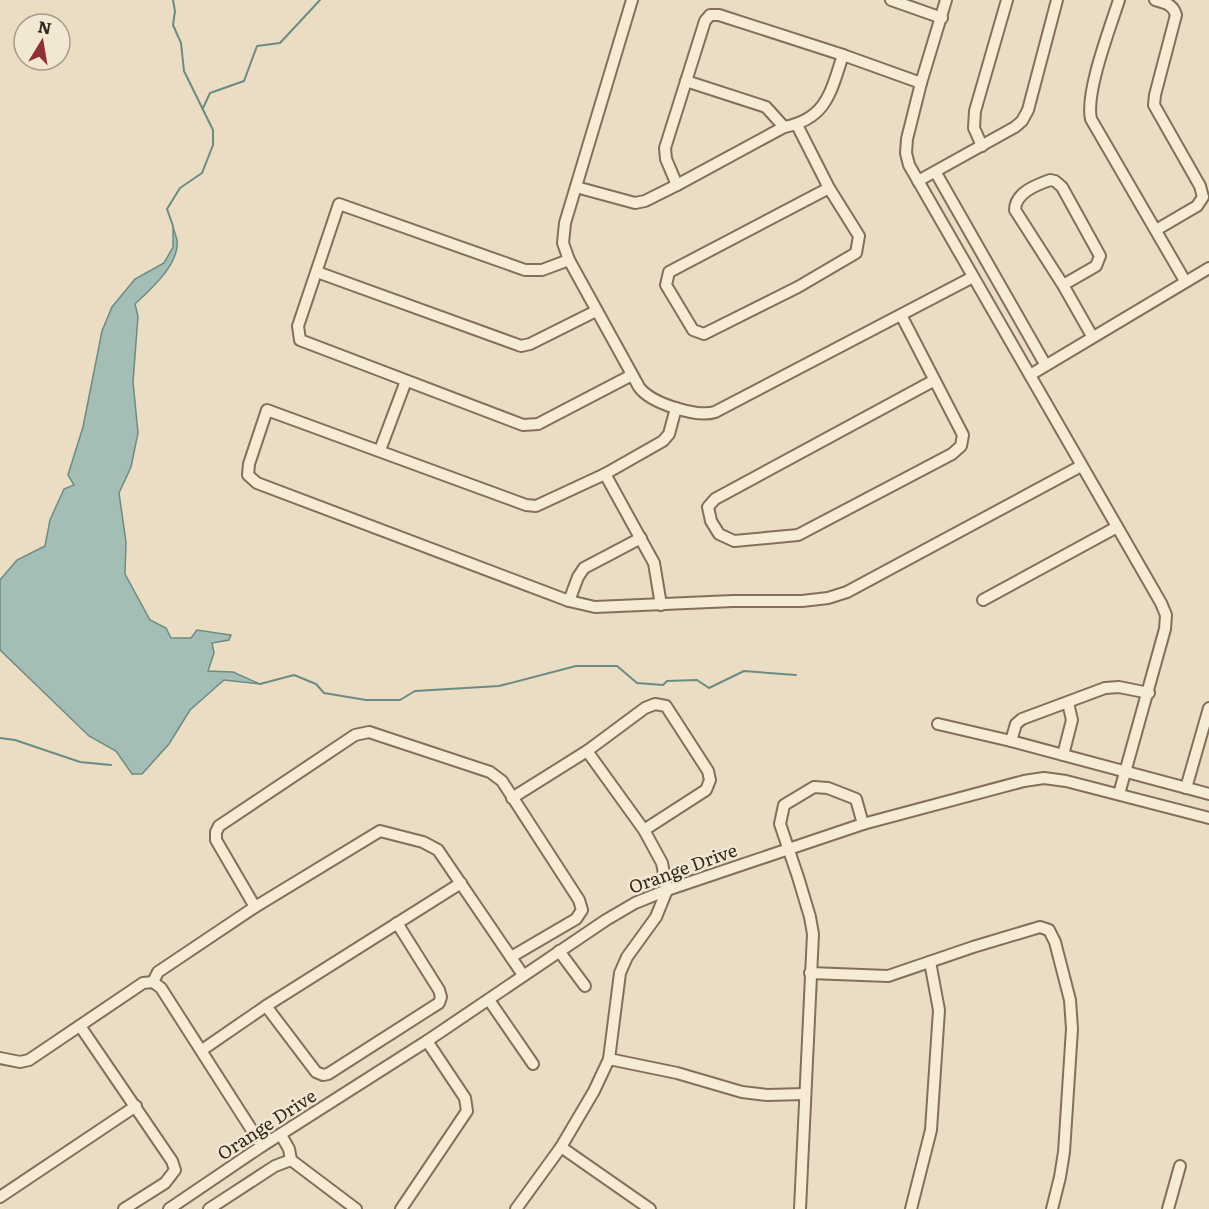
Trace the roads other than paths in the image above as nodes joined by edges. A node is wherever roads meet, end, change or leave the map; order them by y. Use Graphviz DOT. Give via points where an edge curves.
graph roads {
  1 [pos="632,0"];
  2 [pos="891,0"];
  3 [pos="946,0"];
  4 [pos="1007,0"];
  5 [pos="1057,0"];
  6 [pos="1119,0"];
  7 [pos="1155,0"];
  8 [pos="942,18"];
  9 [pos="843,55"];
  10 [pos="686,81"];
  11 [pos="921,83"];
  12 [pos="797,125"];
  13 [pos="784,127"];
  14 [pos="982,146"];
  15 [pos="936,173"];
  16 [pos="918,182"];
  17 [pos="677,185"];
  18 [pos="576,187"];
  19 [pos="829,188"];
  20 [pos="1156,230"];
  21 [pos="569,260"];
  22 [pos="1209,268"];
  23 [pos="317,272"];
  24 [pos="973,277"];
  25 [pos="1185,281"];
  26 [pos="1063,285"];
  27 [pos="596,311"];
  28 [pos="900,315"];
  29 [pos="1092,336"];
  30 [pos="1045,364"];
  31 [pos="632,375"];
  32 [pos="1030,375"];
  33 [pos="406,381"];
  34 [pos="933,381"];
  35 [pos="676,408"];
  36 [pos="380,450"];
  37 [pos="1081,466"];
  38 [pos="605,474"];
  39 [pos="1117,527"];
  40 [pos="641,538"];
  41 [pos="983,600"];
  42 [pos="569,601"];
  43 [pos="661,606"];
  44 [pos="1149,693"];
  45 [pos="1068,703"];
  46 [pos="1209,708"];
  47 [pos="938,724"];
  48 [pos="1206,733"];
  49 [pos="1011,741"];
  50 [pos="587,751"];
  51 [pos="1063,755"];
  52 [pos="1125,772"];
  53 [pos="1186,788"];
  54 [pos="1119,794"];
  55 [pos="1209,794"];
  56 [pos="512,798"];
  57 [pos="1209,818"];
  58 [pos="862,824"];
  59 [pos="644,830"];
  60 [pos="788,850"];
  61 [pos="461,883"];
  62 [pos="667,890"];
  63 [pos="255,907"];
  64 [pos="397,923"];
  65 [pos="559,951"];
  66 [pos="512,957"];
  67 [pos="930,962"];
  68 [pos="810,973"];
  69 [pos="523,975"];
  70 [pos="153,982"];
  71 [pos="585,986"];
  72 [pos="489,1000"];
  73 [pos="266,1006"];
  74 [pos="80,1026"];
  75 [pos="427,1041"];
  76 [pos="202,1050"];
  77 [pos="0,1058"];
  78 [pos="609,1059"];
  79 [pos="533,1064"];
  80 [pos="806,1094"];
  81 [pos="136,1106"];
  82 [pos="281,1135"];
  83 [pos="262,1146"];
  84 [pos="561,1147"];
  85 [pos="291,1160"];
  86 [pos="1180,1166"];
  87 [pos="0,1197"];
  88 [pos="124,1209"];
  89 [pos="169,1209"];
  90 [pos="209,1209"];
  91 [pos="356,1209"];
  92 [pos="401,1209"];
  93 [pos="516,1209"];
  94 [pos="650,1209"];
  95 [pos="800,1209"];
  96 [pos="911,1209"];
  97 [pos="1052,1209"];
  98 [pos="1168,1209"];
  1 -- 18 [label="street"];
  2 -- 8 [label="street"];
  3 -- 8 [label="street"];
  4 -- 14 [label="street" via="975,111 974,128"];
  5 -- 14 [label="street" via="1026,115 1015,127"];
  6 -- 20 [label="street" via="1088,110"];
  7 -- 20 [label="street" via="1168,3 1176,15 1154,105 1203,197 1197,206"];
  8 -- 11 [label="street"];
  9 -- 10 [label="street" via="714,14 705,21"];
  9 -- 11 [label="street"];
  9 -- 12 [label="street" via="823,107"];
  10 -- 13 [label="street" via="766,107"];
  10 -- 17 [label="street" via="665,148"];
  11 -- 16 [label="street" via="906,146 909,165"];
  12 -- 13 [label="street"];
  12 -- 19 [label="street"];
  13 -- 17 [label="street"];
  14 -- 15 [label="street"];
  15 -- 16 [label="street"];
  15 -- 30 [label="street"];
  16 -- 24 [label="street"];
  17 -- 18 [label="street" via="635,203"];
  18 -- 21 [label="street" via="563,231"];
  19 -- 19 [label="street" via="858,236 856,253 704,334 693,330 666,285 669,272"];
  20 -- 25 [label="street"];
  21 -- 23 [label="street" via="542,270 525,270 339,204"];
  21 -- 27 [label="street"];
  22 -- 25 [label="street"];
  23 -- 27 [label="street" via="521,346"];
  23 -- 33 [label="street" via="298,326 300,340"];
  24 -- 28 [label="street"];
  24 -- 32 [label="street"];
  25 -- 29 [label="street"];
  26 -- 26 [label="street" via="1015,210 1020,195 1050,180 1062,187 1100,256 1096,266"];
  26 -- 29 [label="street"];
  27 -- 31 [label="street"];
  28 -- 34 [label="street"];
  28 -- 35 [label="street" via="715,412 698,414"];
  29 -- 30 [label="street"];
  30 -- 32 [label="street"];
  31 -- 33 [label="street" via="538,424 523,425"];
  31 -- 35 [label="street" via="645,395"];
  32 -- 37 [label="street"];
  33 -- 36 [label="street"];
  34 -- 34 [label="street" via="963,435 961,446 952,454 798,535 734,541 719,534 708,507 715,499"];
  35 -- 38 [label="street" via="666,438"];
  36 -- 38 [label="street" via="532,506"];
  36 -- 42 [label="street" via="267,410 248,475 258,483"];
  37 -- 39 [label="street"];
  37 -- 43 [label="street" via="839,595 802,601"];
  38 -- 40 [label="street"];
  39 -- 41 [label="street"];
  39 -- 44 [label="street" via="1166,615"];
  40 -- 42 [label="street" via="584,568"];
  40 -- 43 [label="street" via="655,566"];
  42 -- 43 [label="street" via="595,608"];
  44 -- 45 [label="street" via="1110,687"];
  44 -- 52 [label="street"];
  45 -- 49 [label="street" via="1022,719 1016,724"];
  45 -- 51 [label="street" via="1072,720"];
  46 -- 48 [label="street"];
  47 -- 49 [label="street"];
  48 -- 53 [label="street"];
  49 -- 51 [label="street"];
  50 -- 56 [label="street"];
  50 -- 59 [label="street"];
  50 -- 59 [label="street" via="645,708 655,704 666,706 710,780 706,790"];
  51 -- 52 [label="street"];
  52 -- 53 [label="street"];
  52 -- 54 [label="street"];
  53 -- 55 [label="street"];
  54 -- 57 [label="street, Orange Drive"];
  54 -- 58 [label="street, Orange Drive" via="1044,778"];
  56 -- 63 [label="street" via="502,781 490,772 369,732 355,735 219,826 216,840"];
  56 -- 66 [label="street" via="582,910 576,919"];
  58 -- 60 [label="street, Orange Drive"];
  58 -- 60 [label="street" via="856,799 828,788 814,788 784,805 780,824"];
  59 -- 62 [label="street" via="662,863"];
  60 -- 62 [label="street, Orange Drive"];
  60 -- 68 [label="street" via="810,917"];
  61 -- 63 [label="street" via="438,850 380,831"];
  61 -- 64 [label="street"];
  61 -- 66 [label="street"];
  62 -- 65 [label="street, Orange Drive" via="621,910"];
  62 -- 78 [label="street" via="656,917 620,973"];
  63 -- 70 [label="street" via="158,972"];
  64 -- 73 [label="street"];
  64 -- 73 [label="street" via="439,990 439,1003 328,1074 316,1072"];
  65 -- 69 [label="street, Orange Drive"];
  65 -- 71 [label="street"];
  66 -- 69 [label="street"];
  67 -- 68 [label="street" via="882,977"];
  67 -- 96 [label="street" via="939,1010 931,1130"];
  67 -- 97 [label="street" via="1040,927 1048,930 1055,942 1070,1000 1072,1029 1064,1152"];
  68 -- 80 [label="street"];
  69 -- 72 [label="street, Orange Drive"];
  70 -- 74 [label="street" via="143,983"];
  70 -- 76 [label="street"];
  72 -- 75 [label="street, Orange Drive"];
  72 -- 79 [label="street"];
  73 -- 76 [label="street"];
  74 -- 77 [label="street" via="29,1060"];
  74 -- 81 [label="street"];
  75 -- 82 [label="street, Orange Drive"];
  75 -- 92 [label="street" via="465,1098 467,1111"];
  76 -- 83 [label="street"];
  78 -- 80 [label="street" via="742,1092"];
  78 -- 84 [label="street"];
  80 -- 95 [label="street"];
  81 -- 87 [label="street"];
  81 -- 88 [label="street" via="175,1170 165,1183"];
  82 -- 83 [label="street, Orange Drive"];
  82 -- 85 [label="street"];
  83 -- 89 [label="street, Orange Drive"];
  84 -- 93 [label="street"];
  84 -- 94 [label="street"];
  85 -- 90 [label="street" via="275,1166"];
  85 -- 91 [label="street"];
  86 -- 98 [label="street"];
}
